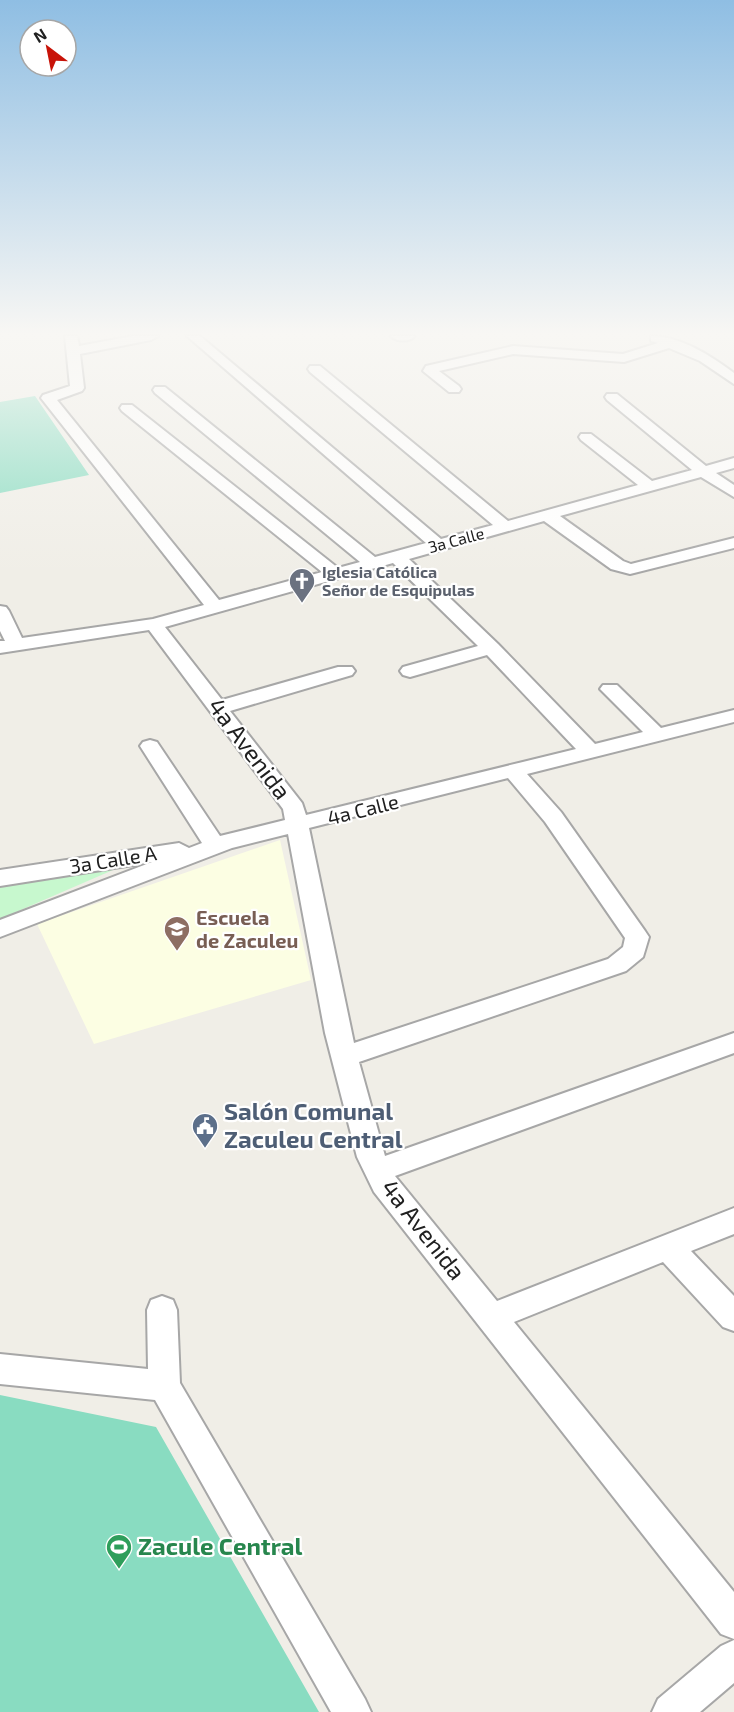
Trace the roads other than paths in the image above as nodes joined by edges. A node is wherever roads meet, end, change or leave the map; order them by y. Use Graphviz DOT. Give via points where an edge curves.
graph roads {
  1 [pos="62,416"];
  2 [pos="137,416"];
  3 [pos="192,416"];
  4 [pos="287,416"];
  5 [pos="371,416"];
  6 [pos="635,416"];
  7 [pos="586,437"];
  8 [pos="734,463"];
  9 [pos="704,472"];
  10 [pos="650,486"];
  11 [pos="734,492"];
  12 [pos="547,514"];
  13 [pos="505,527"];
  14 [pos="734,543"];
  15 [pos="438,545"];
  16 [pos="397,557"];
  17 [pos="372,563"];
  18 [pos="335,573"];
  19 [pos="215,607"];
  20 [pos="0,611"];
  21 [pos="154,624"];
  22 [pos="8,646"];
  23 [pos="491,648"];
  24 [pos="345,671"];
  25 [pos="410,671"];
  26 [pos="610,689"];
  27 [pos="218,708"];
  28 [pos="734,716"];
  29 [pos="656,734"];
  30 [pos="150,746"];
  31 [pos="591,752"];
  32 [pos="514,772"];
  33 [pos="298,826"];
  34 [pos="219,843"];
  35 [pos="0,878"];
  36 [pos="0,929"];
  37 [pos="734,1043"];
  38 [pos="344,1057"];
  39 [pos="378,1170"];
  40 [pos="734,1221"];
  41 [pos="668,1247"];
  42 [pos="162,1310"];
  43 [pos="491,1317"];
  44 [pos="734,1317"];
  45 [pos="0,1369"];
  46 [pos="164,1386"];
  47 [pos="734,1621"];
  48 [pos="734,1659"];
  49 [pos="352,1712"];
  50 [pos="671,1712"];
  1 -- 19 [label="street"];
  2 -- 18 [label="street"];
  3 -- 17 [label="street"];
  4 -- 15 [label="street"];
  5 -- 13 [label="street"];
  6 -- 9 [label="street"];
  7 -- 10 [label="street"];
  8 -- 9 [label="street, 3a Calle"];
  9 -- 10 [label="street, 3a Calle"];
  9 -- 11 [label="street"];
  10 -- 12 [label="street, 3a Calle"];
  12 -- 13 [label="street, 3a Calle"];
  12 -- 14 [label="street" via="617,565 630,569"];
  13 -- 15 [label="street, 3a Calle"];
  15 -- 16 [label="street, 3a Calle"];
  16 -- 17 [label="street, 3a Calle"];
  16 -- 23 [label="street"];
  17 -- 18 [label="street, 3a Calle"];
  18 -- 19 [label="street, 3a Calle"];
  19 -- 21 [label="street, 3a Calle"];
  20 -- 22 [label="street"];
  21 -- 22 [label="street, 3a Calle"];
  21 -- 27 [label="street, 4a Avenida"];
  23 -- 25 [label="street"];
  23 -- 31 [label="street"];
  24 -- 27 [label="street"];
  26 -- 29 [label="street"];
  27 -- 33 [label="street, 4a Avenida" via="294,808"];
  28 -- 29 [label="street, 4a Calle"];
  29 -- 31 [label="street, 4a Calle"];
  30 -- 34 [label="street"];
  31 -- 32 [label="street, 4a Calle"];
  32 -- 33 [label="street, 4a Calle"];
  32 -- 38 [label="street" via="553,817 637,938 634,951 617,965"];
  33 -- 34 [label="street, 4a Calle"];
  33 -- 38 [label="street, 4a Avenida"];
  34 -- 35 [label="street, 3a Calle A"];
  34 -- 36 [label="street, 4a Calle"];
  37 -- 39 [label="street"];
  38 -- 39 [label="street, 4a Avenida"];
  39 -- 43 [label="street, 4a Avenida" via="384,1183"];
  40 -- 41 [label="street"];
  41 -- 43 [label="street"];
  41 -- 44 [label="street"];
  42 -- 46 [label="street"];
  43 -- 47 [label="street, 4a Avenida"];
  45 -- 46 [label="street"];
  46 -- 49 [label="street"];
  48 -- 50 [label="street"];
}
